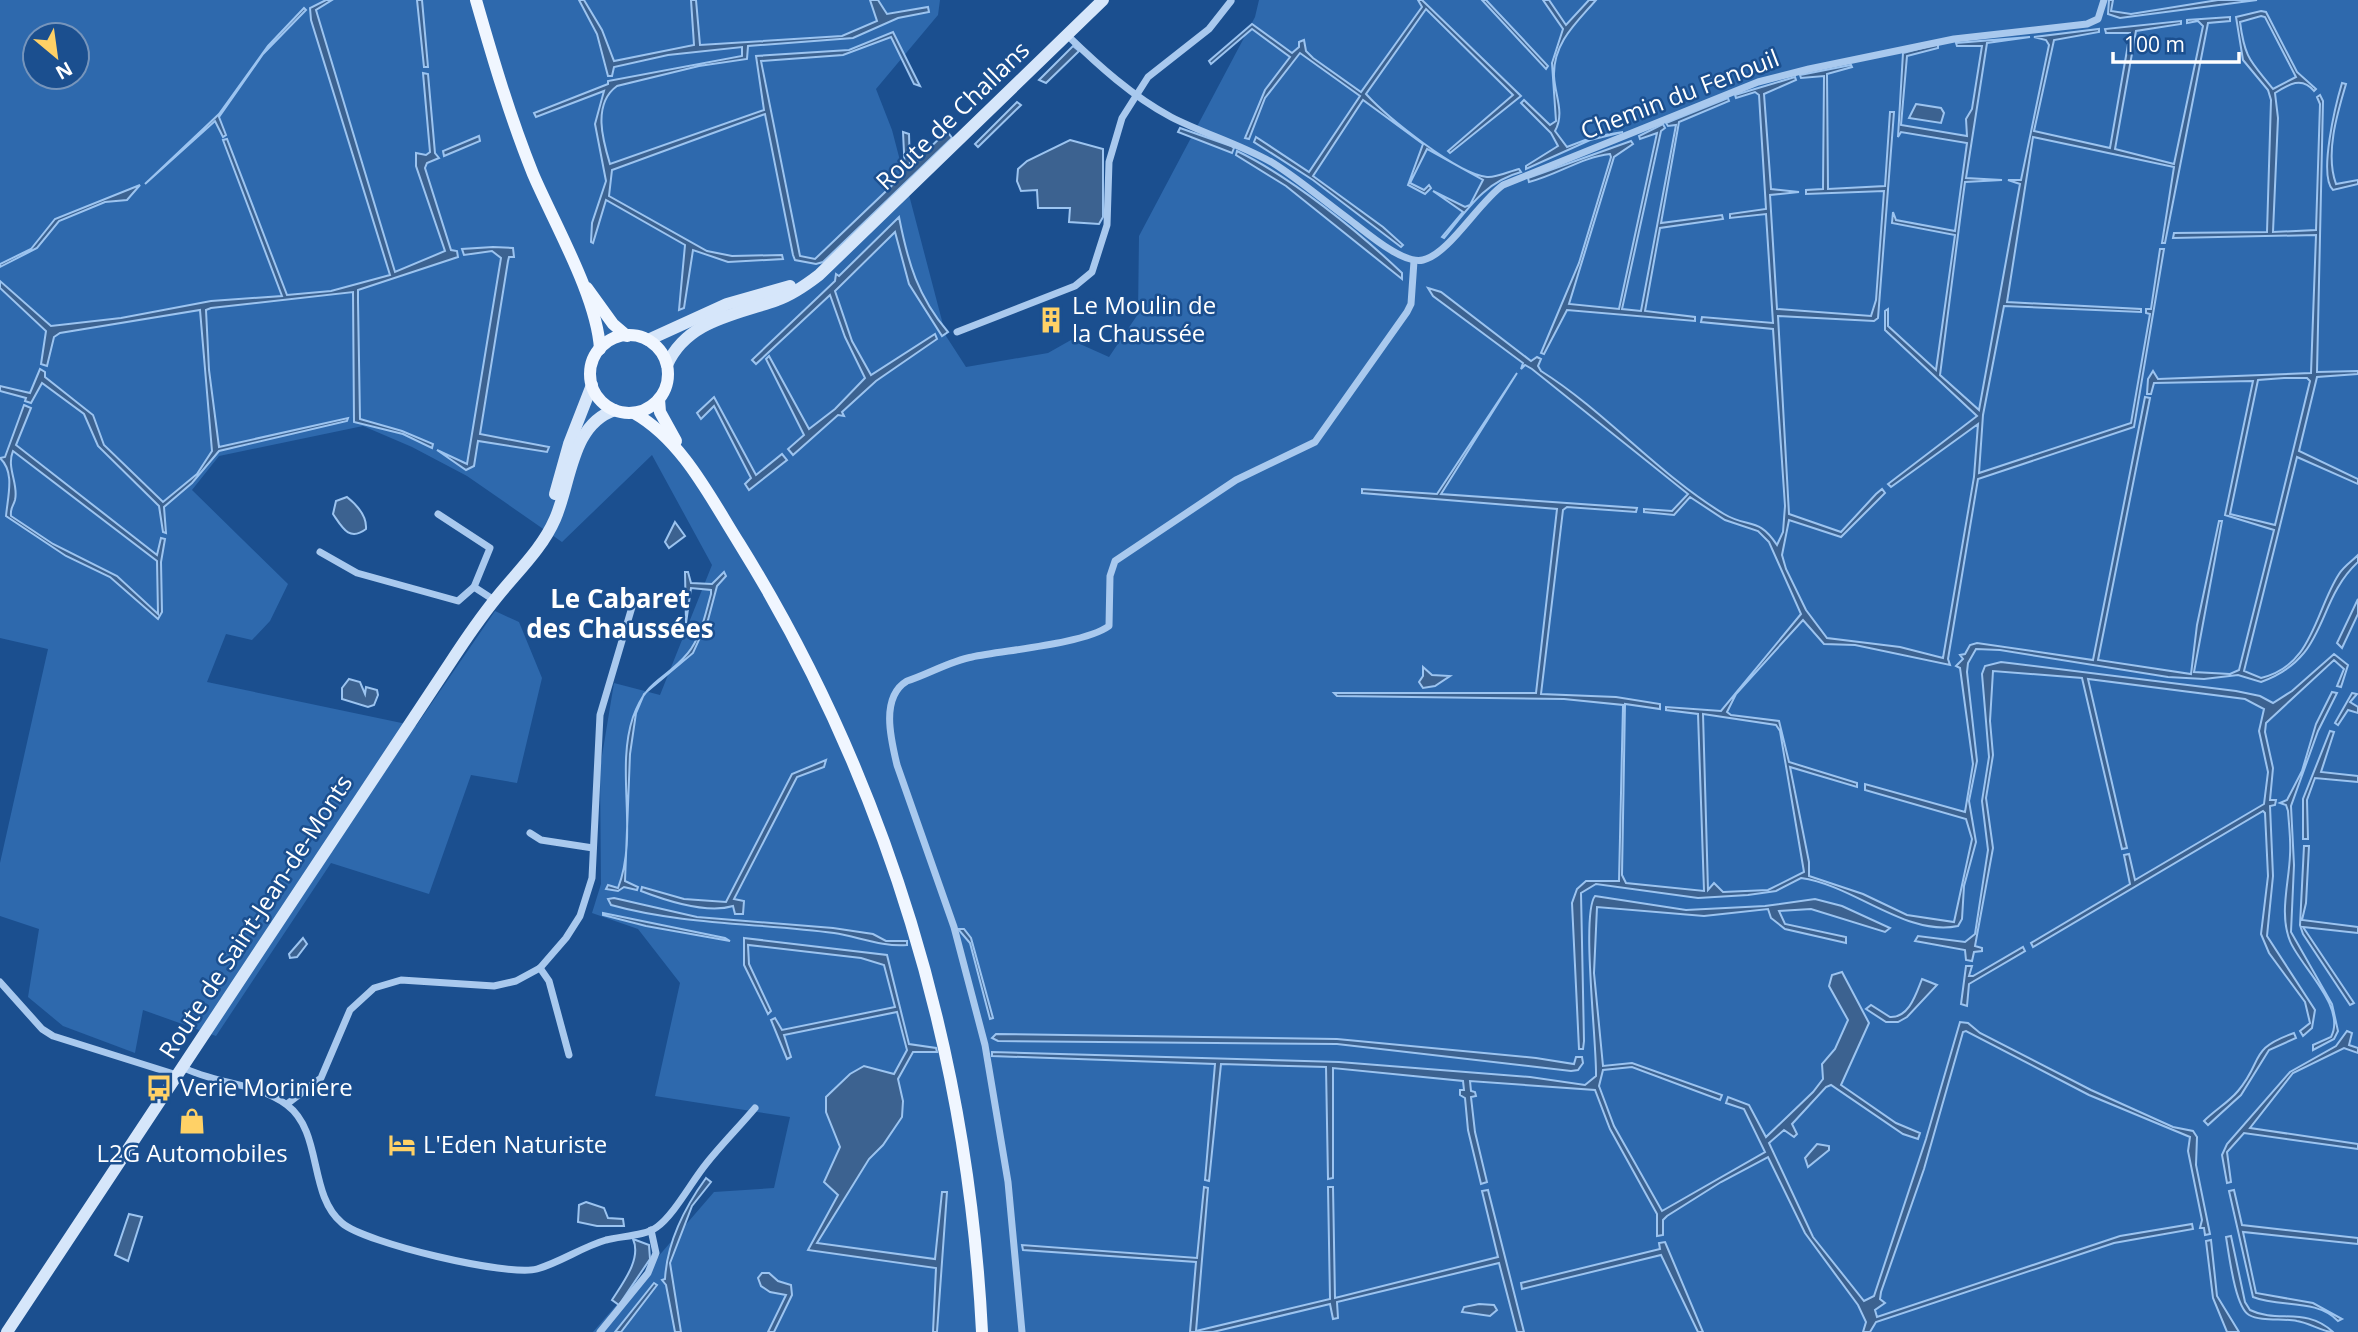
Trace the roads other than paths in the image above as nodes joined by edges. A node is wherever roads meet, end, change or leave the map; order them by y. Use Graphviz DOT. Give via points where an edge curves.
graph roads {
  1 [pos="476,0"];
  2 [pos="1103,0"];
  3 [pos="2104,0"];
  4 [pos="1231,1"];
  5 [pos="1067,35"];
  6 [pos="1135,96"];
  7 [pos="1414,261"];
  8 [pos="833,262"];
  9 [pos="579,276"];
  10 [pos="957,332"];
  11 [pos="627,335"];
  12 [pos="648,340"];
  13 [pos="600,349"];
  14 [pos="667,365"];
  15 [pos="592,385"];
  16 [pos="659,399"];
  17 [pos="615,410"];
  18 [pos="634,413"];
  19 [pos="687,463"];
  20 [pos="560,491"];
  21 [pos="438,513"];
  22 [pos="320,552"];
  23 [pos="474,587"];
  24 [pos="494,600"];
  25 [pos="632,607"];
  26 [pos="530,834"];
  27 [pos="593,848"];
  28 [pos="540,968"];
  29 [pos="0,982"];
  30 [pos="569,1055"];
  31 [pos="179,1071"];
  32 [pos="287,1104"];
  33 [pos="755,1108"];
  34 [pos="651,1230"];
  35 [pos="7,1332"];
  36 [pos="600,1332"];
  37 [pos="982,1332"];
  38 [pos="1022,1332"];
  1 -- 9 [label="main road" via="512,122"];
  2 -- 5 [label="main road, Route de Challans"];
  3 -- 7 [label="street, Chemin du Fenouil" via="2098,19 2087,24 1902,48 1770,79 1709,100 1503,185 1480,204 1441,250"];
  4 -- 6 [label="street" via="1209,29 1159,67"];
  5 -- 6 [label="street"];
  5 -- 8 [label="main road, Route de Challans"];
  6 -- 7 [label="street" via="1274,164 1379,242"];
  6 -- 10 [label="street" via="1111,146 1107,225 1092,272 1075,286"];
  7 -- 38 [label="street" via="1408,312 1315,442 1236,480 1115,561 1110,576 1111,617 1105,629 969,657 899,686 891,701 897,765 954,927 985,1045 1008,1182"];
  8 -- 12 [label="main road, Route de Challans" via="796,284 718,308"];
  8 -- 14 [label="main road, Route de Challans" via="785,296 711,321 679,346"];
  9 -- 11 [label="main road" via="612,324"];
  9 -- 13 [label="main road"];
  11 -- 12 [label="main road"];
  11 -- 13 [label="main road"];
  12 -- 14 [label="main road" via="657,346"];
  13 -- 15 [label="main road" via="592,366"];
  14 -- 16 [label="main road" via="667,383"];
  15 -- 17 [label="main road" via="601,400"];
  15 -- 20 [label="main road" via="569,444"];
  16 -- 18 [label="main road"];
  16 -- 19 [label="main road" via="663,420"];
  17 -- 18 [label="main road"];
  17 -- 20 [label="main road" via="600,417 584,436"];
  18 -- 19 [label="main road" via="667,439"];
  19 -- 37 [label="main road" via="761,580 831,713 902,891 939,1020 960,1127 974,1221"];
  20 -- 24 [label="main road, Route de Saint-Jean-de-Monts" via="534,553"];
  21 -- 23 [label="street" via="490,548"];
  22 -- 23 [label="street" via="357,573 452,600 463,600"];
  23 -- 24 [label="street"];
  24 -- 31 [label="main road, Route de Saint-Jean-de-Monts"];
  25 -- 27 [label="street" via="600,715"];
  26 -- 27 [label="street"];
  27 -- 28 [label="street" via="592,878 580,916"];
  28 -- 30 [label="street" via="549,981"];
  28 -- 32 [label="street" via="494,986 401,980 374,988 345,1017 321,1078"];
  29 -- 31 [label="street" via="53,1036"];
  31 -- 32 [label="street"];
  31 -- 35 [label="main road, Route de Saint-Jean-de-Monts"];
  32 -- 34 [label="street" via="303,1128 336,1217 373,1238 476,1264 536,1270 596,1243"];
  33 -- 34 [label="street"];
  34 -- 36 [label="street" via="656,1253 648,1273"];
}
